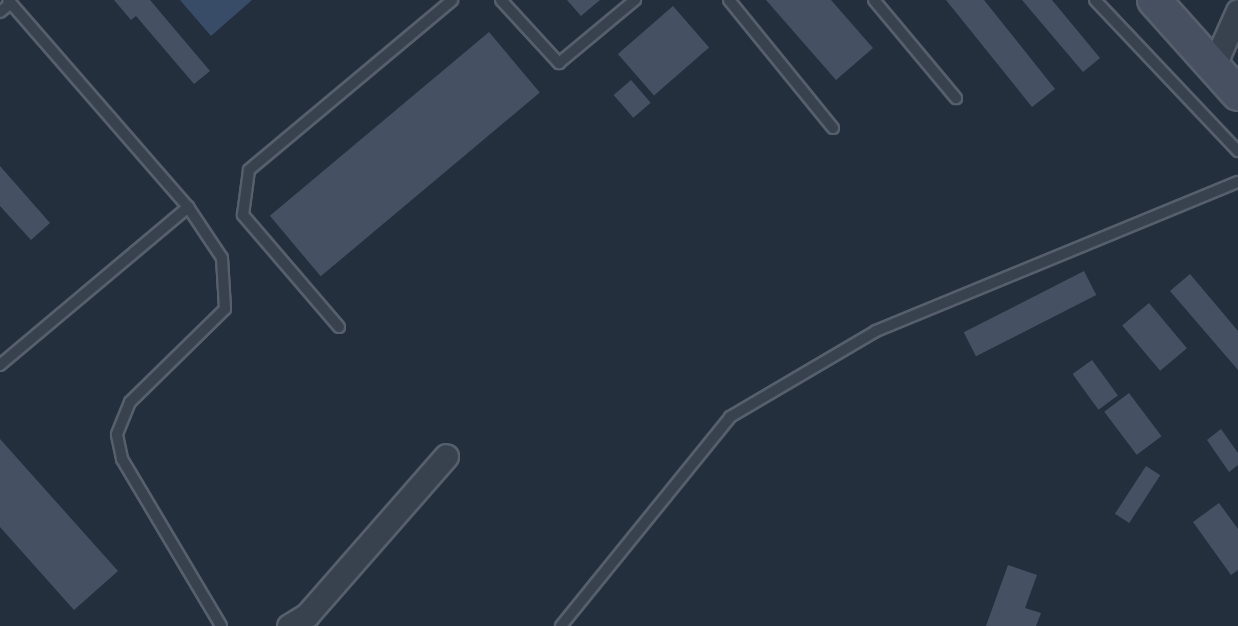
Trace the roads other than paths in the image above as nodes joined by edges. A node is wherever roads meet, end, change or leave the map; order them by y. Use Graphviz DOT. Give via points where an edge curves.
graph roads {
  1 [pos="452,0"];
  2 [pos="501,0"];
  3 [pos="635,0"];
  4 [pos="729,0"];
  5 [pos="874,0"];
  6 [pos="1095,0"];
  7 [pos="1154,0"];
  8 [pos="10,1"];
  9 [pos="1238,11"];
  10 [pos="0,12"];
  11 [pos="1213,67"];
  12 [pos="1238,94"];
  13 [pos="956,98"];
  14 [pos="833,128"];
  15 [pos="1238,151"];
  16 [pos="1238,182"];
  17 [pos="188,207"];
  18 [pos="339,327"];
  19 [pos="0,365"];
  20 [pos="446,456"];
  21 [pos="221,626"];
  22 [pos="289,626"];
  23 [pos="561,626"];
  1 -- 18 [label="lane" via="249,170 243,215"];
  2 -- 3 [label="lane" via="559,63"];
  4 -- 14 [label="lane"];
  5 -- 13 [label="lane"];
  6 -- 15 [label="lane"];
  7 -- 11 [label="main road"];
  8 -- 10 [label="lane"];
  8 -- 17 [label="lane"];
  9 -- 11 [label="street"];
  11 -- 12 [label="main road"];
  16 -- 23 [label="lane" via="876,331 730,417"];
  17 -- 19 [label="lane"];
  17 -- 21 [label="lane" via="222,258 225,309 130,402 117,435 122,459"];
  20 -- 22 [label="street" via="307,615"];
}
